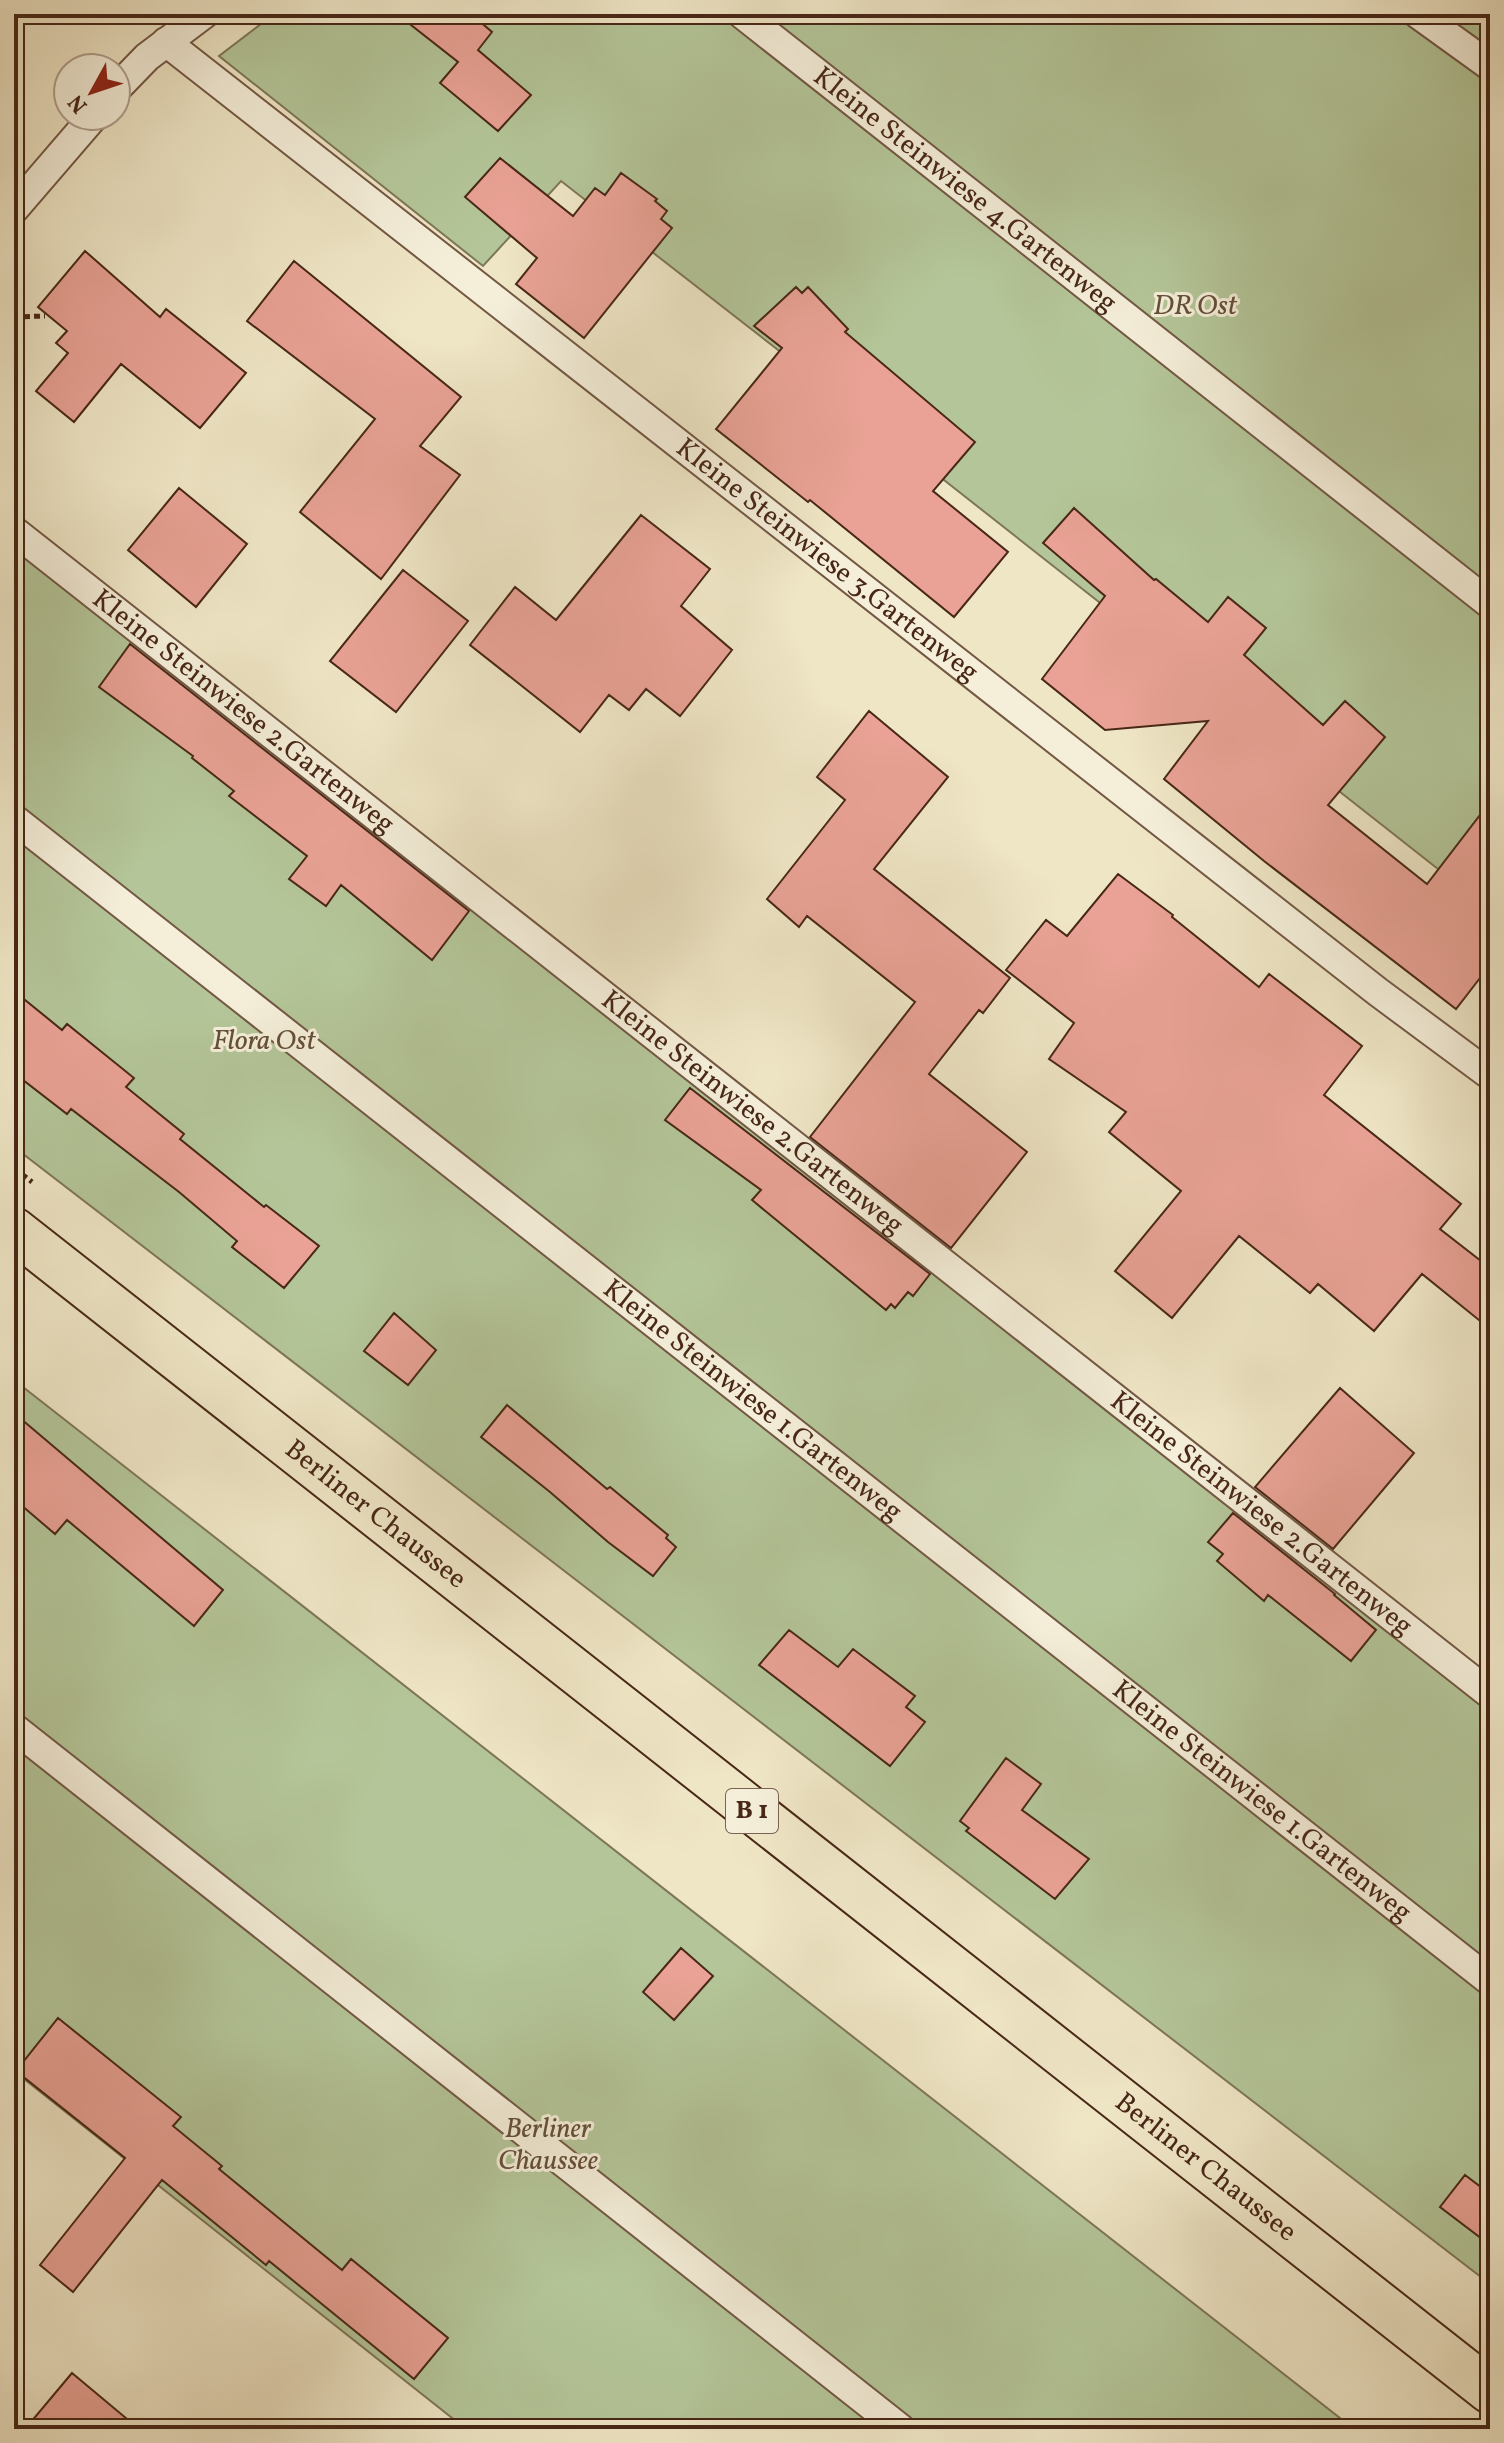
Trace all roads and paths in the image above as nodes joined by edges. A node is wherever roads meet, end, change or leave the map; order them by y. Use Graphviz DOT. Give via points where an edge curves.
graph roads {
  1 [pos="204,14"];
  2 [pos="742,14"];
  3 [pos="1418,14"];
  4 [pos="166,42"];
  5 [pos="1490,66"];
  6 [pos="132,72"];
  7 [pos="80,132"];
  8 [pos="14,209"];
  9 [pos="45,316"];
  10 [pos="14,317"];
  11 [pos="14,531"];
  12 [pos="1490,604"];
  13 [pos="14,819"];
  14 [pos="1490,1075"];
  15 [pos="14,1230"];
  16 [pos="1490,1694"];
  17 [pos="14,1728"];
  18 [pos="1490,1981"];
  19 [pos="1490,2391"];
  20 [pos="901,2429"];
  1 -- 4 [label="lane"];
  2 -- 12 [label="lane, Kleine Steinwiese 4.Gartenweg"];
  3 -- 5 [label="lane"];
  4 -- 6 [label="lane"];
  4 -- 14 [label="lane, Kleine Steinwiese 3.Gartenweg"];
  7 -- 8 [label="lane"];
  9 -- 10 [label="path"];
  11 -- 16 [label="lane, Kleine Steinwiese 2.Gartenweg"];
  13 -- 18 [label="lane, Kleine Steinwiese 1.Gartenweg"];
  15 -- 19 [label="main road, Berliner Chaussee / B 1"];
  17 -- 20 [label="lane"];
}
